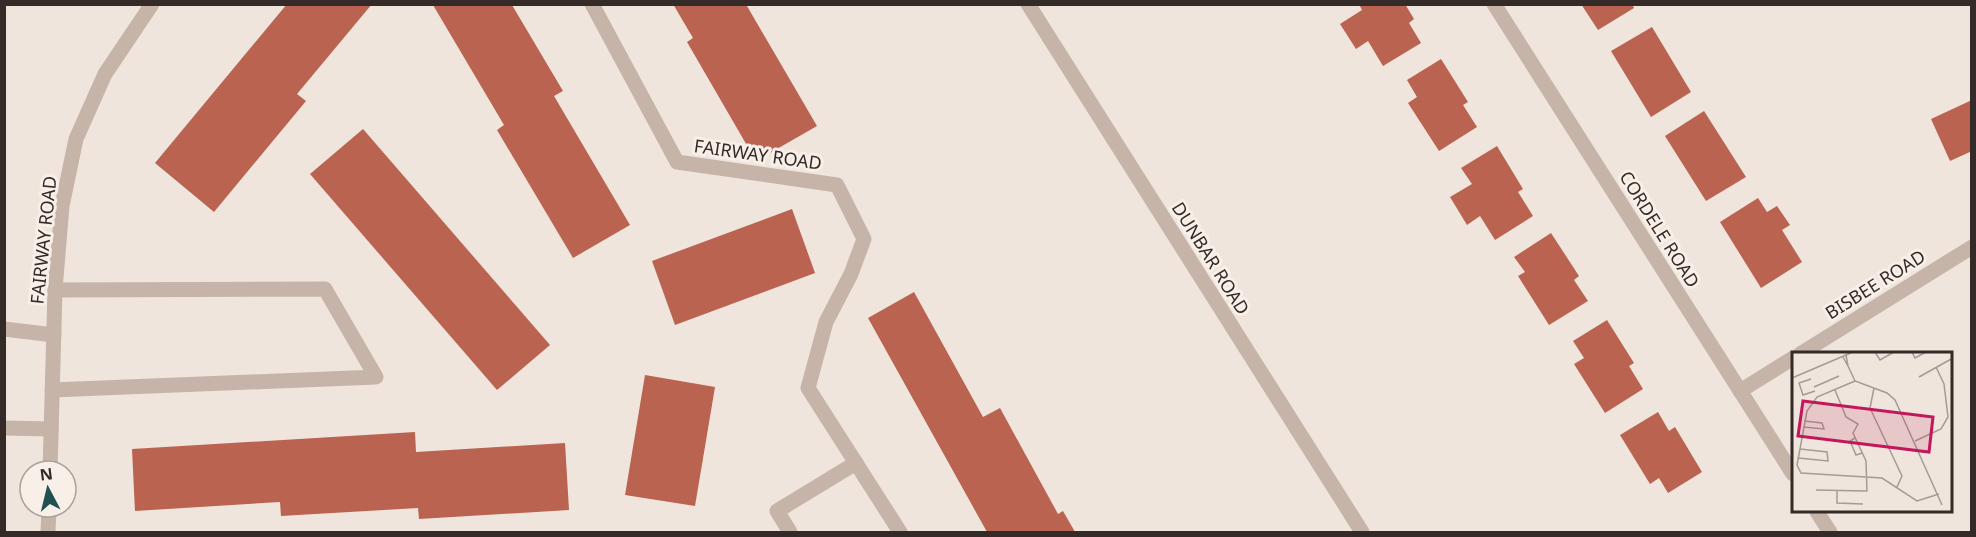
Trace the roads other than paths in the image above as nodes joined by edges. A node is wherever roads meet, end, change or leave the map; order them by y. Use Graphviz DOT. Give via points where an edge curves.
graph roads {
  1 [pos="152,4"];
  2 [pos="592,4"];
  3 [pos="1028,4"];
  4 [pos="1494,4"];
  5 [pos="1971,247"];
  6 [pos="55,291"];
  7 [pos="4,329"];
  8 [pos="54,335"];
  9 [pos="1803,352"];
  10 [pos="1792,359"];
  11 [pos="52,390"];
  12 [pos="1740,391"];
  13 [pos="4,428"];
  14 [pos="51,429"];
  15 [pos="50,459"];
  16 [pos="856,463"];
  17 [pos="1792,472"];
  18 [pos="1818,513"];
  19 [pos="790,532"];
  20 [pos="900,532"];
  21 [pos="1362,532"];
  22 [pos="1830,532"];
  1 -- 6 [label="street, FAIRWAY ROAD" via="105,74 76,139 62,206"];
  2 -- 16 [label="street, FAIRWAY ROAD" via="677,162 837,185 864,239 826,322 808,388"];
  3 -- 21 [label="street, DUNBAR ROAD"];
  4 -- 12 [label="street, CORDELE ROAD"];
  5 -- 9 [label="street, BISBEE ROAD"];
  6 -- 8 [label="street, FAIRWAY ROAD"];
  6 -- 11 [label="street" via="325,289 376,377"];
  7 -- 8 [label="street"];
  8 -- 11 [label="street, FAIRWAY ROAD"];
  10 -- 12 [label="street"];
  11 -- 14 [label="street, FAIRWAY ROAD"];
  12 -- 17 [label="street, CORDELE ROAD"];
  13 -- 14 [label="street"];
  14 -- 15 [label="street, FAIRWAY ROAD"];
  16 -- 19 [label="street" via="777,511"];
  16 -- 20 [label="street, FAIRWAY ROAD"];
  18 -- 22 [label="street"];
}
